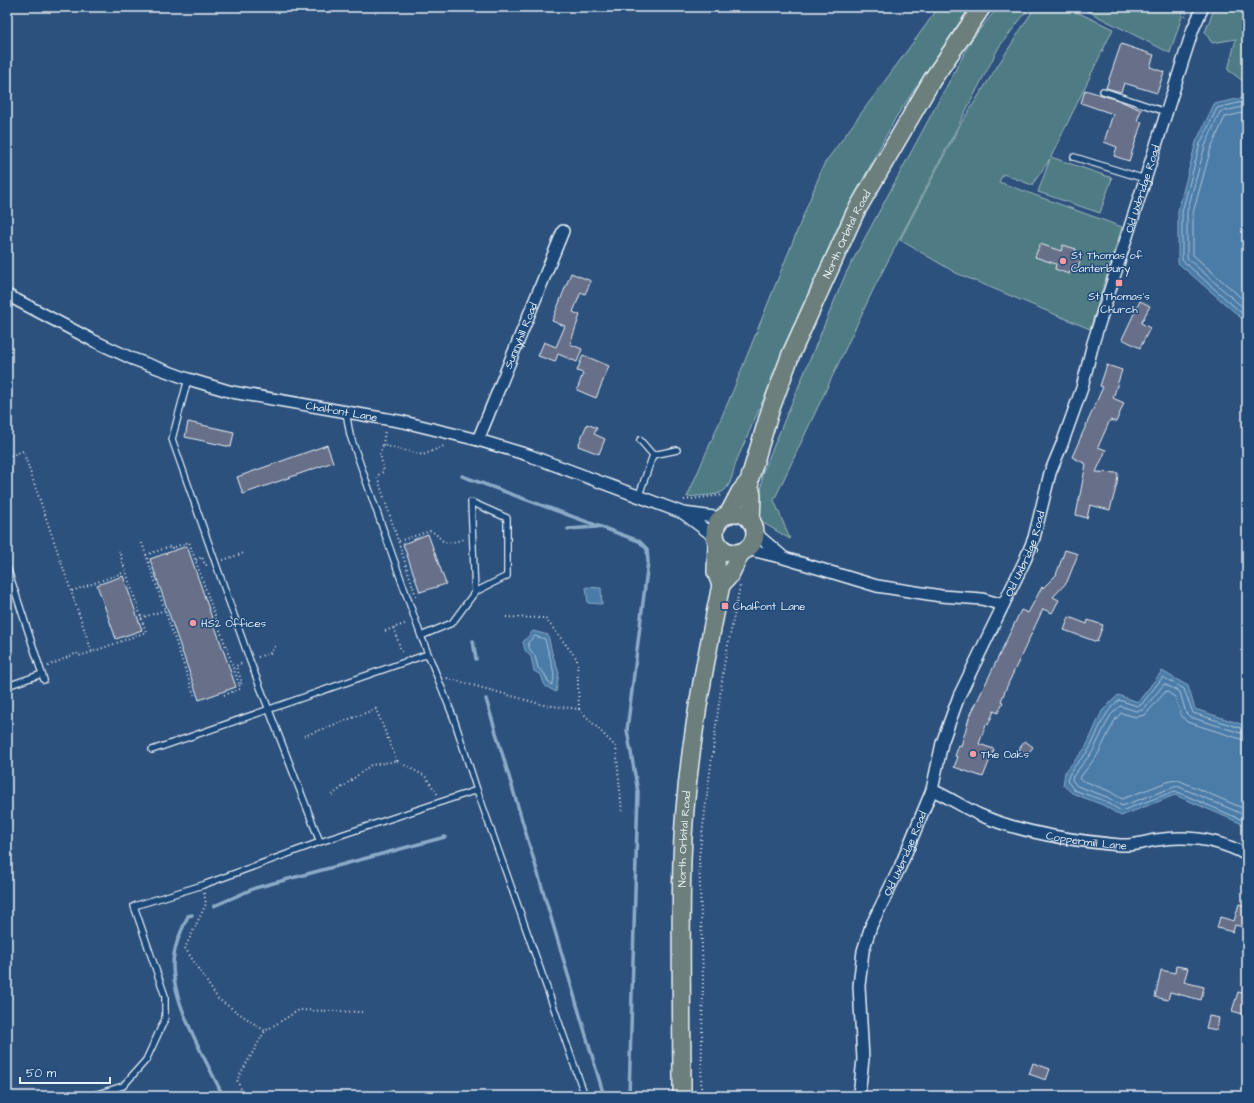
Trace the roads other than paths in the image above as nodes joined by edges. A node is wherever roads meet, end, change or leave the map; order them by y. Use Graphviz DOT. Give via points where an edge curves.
graph roads {
  1 [pos="982,7"];
  2 [pos="1203,7"];
  3 [pos="1103,91"];
  4 [pos="1166,112"];
  5 [pos="1074,157"];
  6 [pos="1145,179"];
  7 [pos="563,230"];
  8 [pos="7,295"];
  9 [pos="188,380"];
  10 [pos="346,411"];
  11 [pos="478,440"];
  12 [pos="640,440"];
  13 [pos="677,450"];
  14 [pos="653,455"];
  15 [pos="750,481"];
  16 [pos="639,496"];
  17 [pos="683,513"];
  18 [pos="725,517"];
  19 [pos="752,525"];
  20 [pos="716,540"];
  21 [pos="744,551"];
  22 [pos="784,558"];
  23 [pos="7,567"];
  24 [pos="720,585"];
  25 [pos="475,592"];
  26 [pos="1003,605"];
  27 [pos="421,636"];
  28 [pos="428,654"];
  29 [pos="7,686"];
  30 [pos="268,710"];
  31 [pos="152,750"];
  32 [pos="477,790"];
  33 [pos="932,790"];
  34 [pos="320,842"];
  35 [pos="1247,855"];
  36 [pos="91,1096"];
  37 [pos="585,1096"];
  38 [pos="682,1096"];
  39 [pos="859,1096"];
  1 -- 15 [label="main road, North Orbital Road" via="932,80 855,213 791,354 771,408"];
  2 -- 4 [label="street, Old Uxbridge Road" via="1193,29"];
  3 -- 4 [label="lane"];
  4 -- 6 [label="street, Old Uxbridge Road"];
  5 -- 6 [label="lane"];
  6 -- 26 [label="street, Old Uxbridge Road" via="1093,343 1082,388 1050,472 1034,538"];
  7 -- 11 [label="street, Sunnyhill Road"];
  8 -- 9 [label="street, Chalfont Lane" via="133,360"];
  9 -- 10 [label="street, Chalfont Lane" via="232,392"];
  9 -- 30 [label="lane" via="172,439"];
  10 -- 11 [label="street, Chalfont Lane"];
  10 -- 27 [label="lane" via="350,435"];
  11 -- 16 [label="street, Chalfont Lane" via="528,455"];
  12 -- 14 [label="lane"];
  13 -- 14 [label="lane"];
  14 -- 16 [label="lane"];
  15 -- 18 [label="main road, North Orbital Road"];
  15 -- 19 [label="main road, North Orbital Road"];
  16 -- 17 [label="street, Chalfont Lane"];
  17 -- 18 [label="street, Chalfont Lane"];
  17 -- 20 [label="street, Chalfont Lane"];
  18 -- 19 [label="main road" via="742,515"];
  18 -- 20 [label="main road" via="715,530"];
  19 -- 21 [label="main road" via="753,539"];
  19 -- 22 [label="street" via="761,538"];
  20 -- 21 [label="main road" via="728,552"];
  20 -- 24 [label="main road, North Orbital Road" via="716,572"];
  21 -- 22 [label="street"];
  21 -- 24 [label="main road, North Orbital Road"];
  22 -- 26 [label="street" via="877,586 941,596 982,599"];
  23 -- 29 [label="lane" via="42,675"];
  24 -- 38 [label="main road, North Orbital Road" via="700,687 682,859"];
  25 -- 25 [label="lane" via="472,538 471,502 507,518 507,576"];
  25 -- 27 [label="lane" via="452,623"];
  26 -- 33 [label="street, Old Uxbridge Road" via="959,696 942,743"];
  27 -- 28 [label="lane"];
  28 -- 30 [label="lane"];
  28 -- 32 [label="lane" via="454,720"];
  30 -- 31 [label="lane"];
  30 -- 34 [label="lane"];
  32 -- 34 [label="lane"];
  32 -- 37 [label="lane"];
  33 -- 35 [label="street, Coppermill Lane" via="980,815 1026,830 1120,845 1194,837"];
  33 -- 39 [label="street, Old Uxbridge Road" via="862,951 859,986 863,1059"];
  34 -- 36 [label="lane" via="203,885 134,906 165,996 165,1019 146,1060 123,1086"];
}
